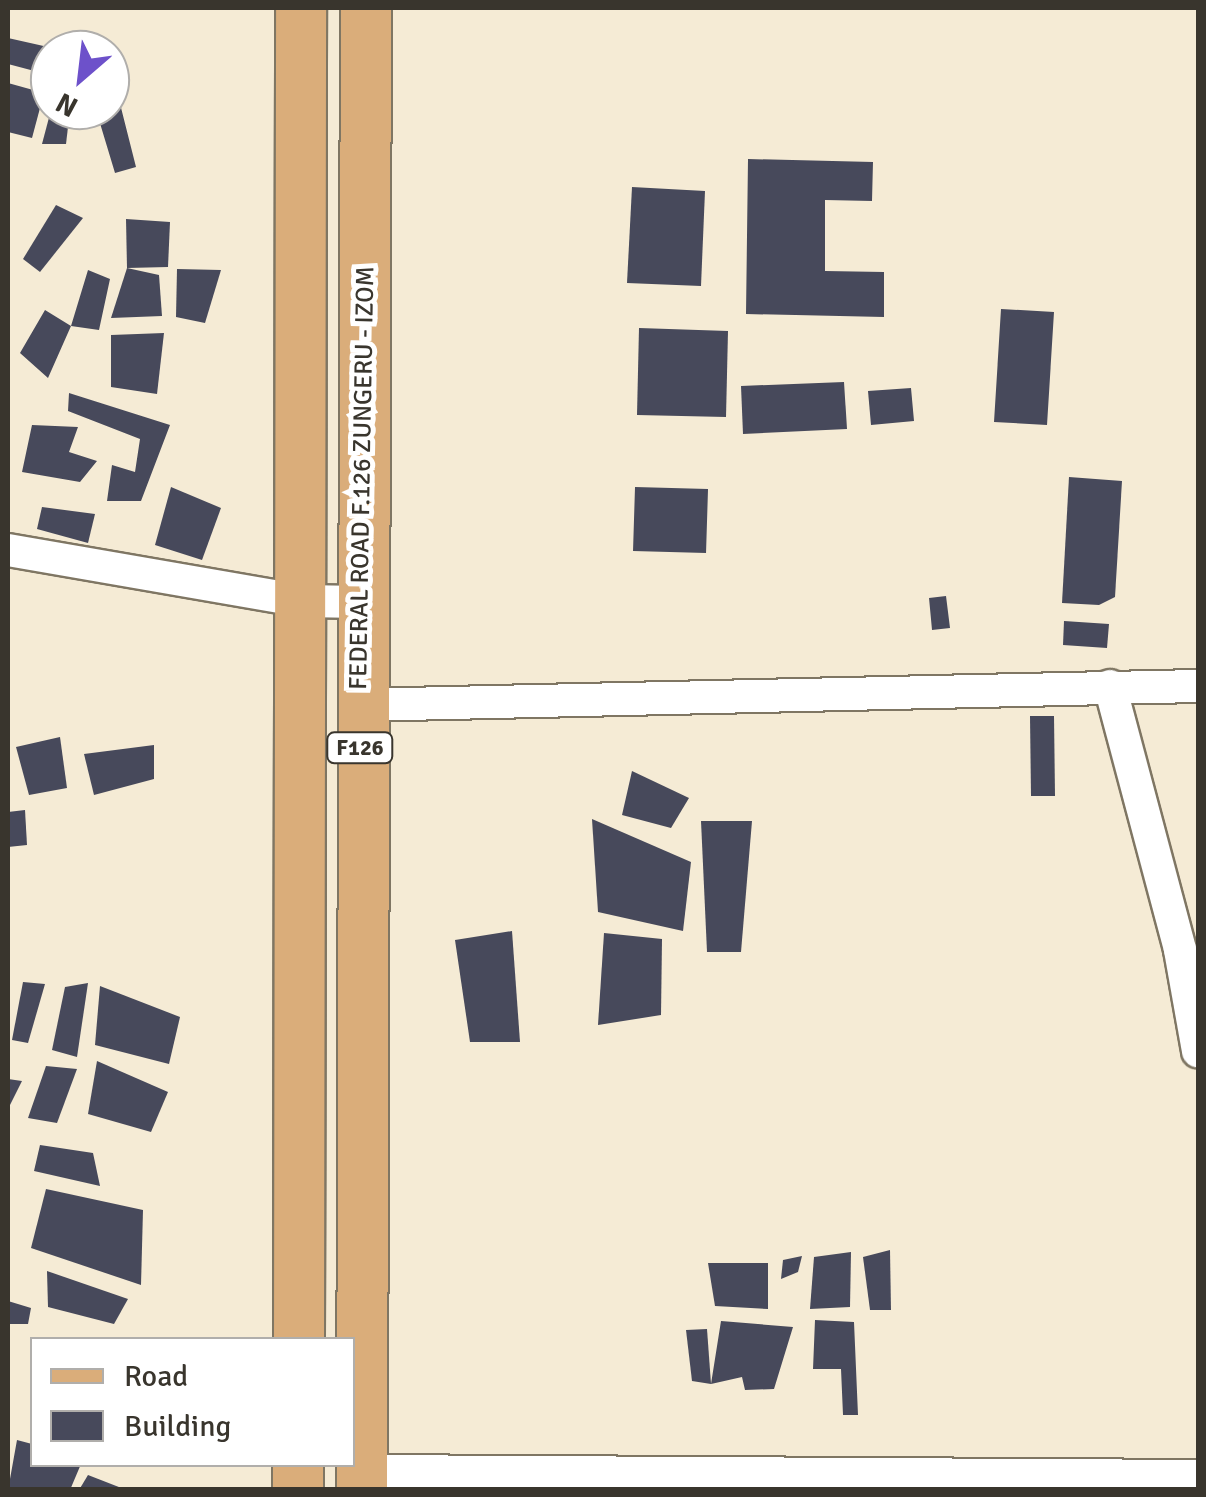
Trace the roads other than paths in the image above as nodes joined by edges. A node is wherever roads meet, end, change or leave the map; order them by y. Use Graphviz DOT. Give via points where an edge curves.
graph roads {
  1 [pos="301,8"];
  2 [pos="366,8"];
  3 [pos="8,550"];
  4 [pos="303,601"];
  5 [pos="361,602"];
  6 [pos="1110,686"];
  7 [pos="1198,686"];
  8 [pos="360,705"];
  9 [pos="1198,1050"];
  10 [pos="299,1337"];
  11 [pos="1198,1476"];
  12 [pos="362,1480"];
  1 -- 4 [label="main road, F126"];
  2 -- 5 [label="main road, FEDERAL ROAD F.126 ZUNGERU - IZOM / F126"];
  3 -- 4 [label="street"];
  4 -- 5 [label="street"];
  4 -- 10 [label="main road, F126"];
  5 -- 8 [label="main road, FEDERAL ROAD F.126 ZUNGERU - IZOM / F126"];
  6 -- 7 [label="street"];
  6 -- 8 [label="street"];
  6 -- 9 [label="street" via="1180,950"];
  8 -- 12 [label="main road, FEDERAL ROAD F.126 ZUNGERU - IZOM / F126"];
  11 -- 12 [label="street"];
}
